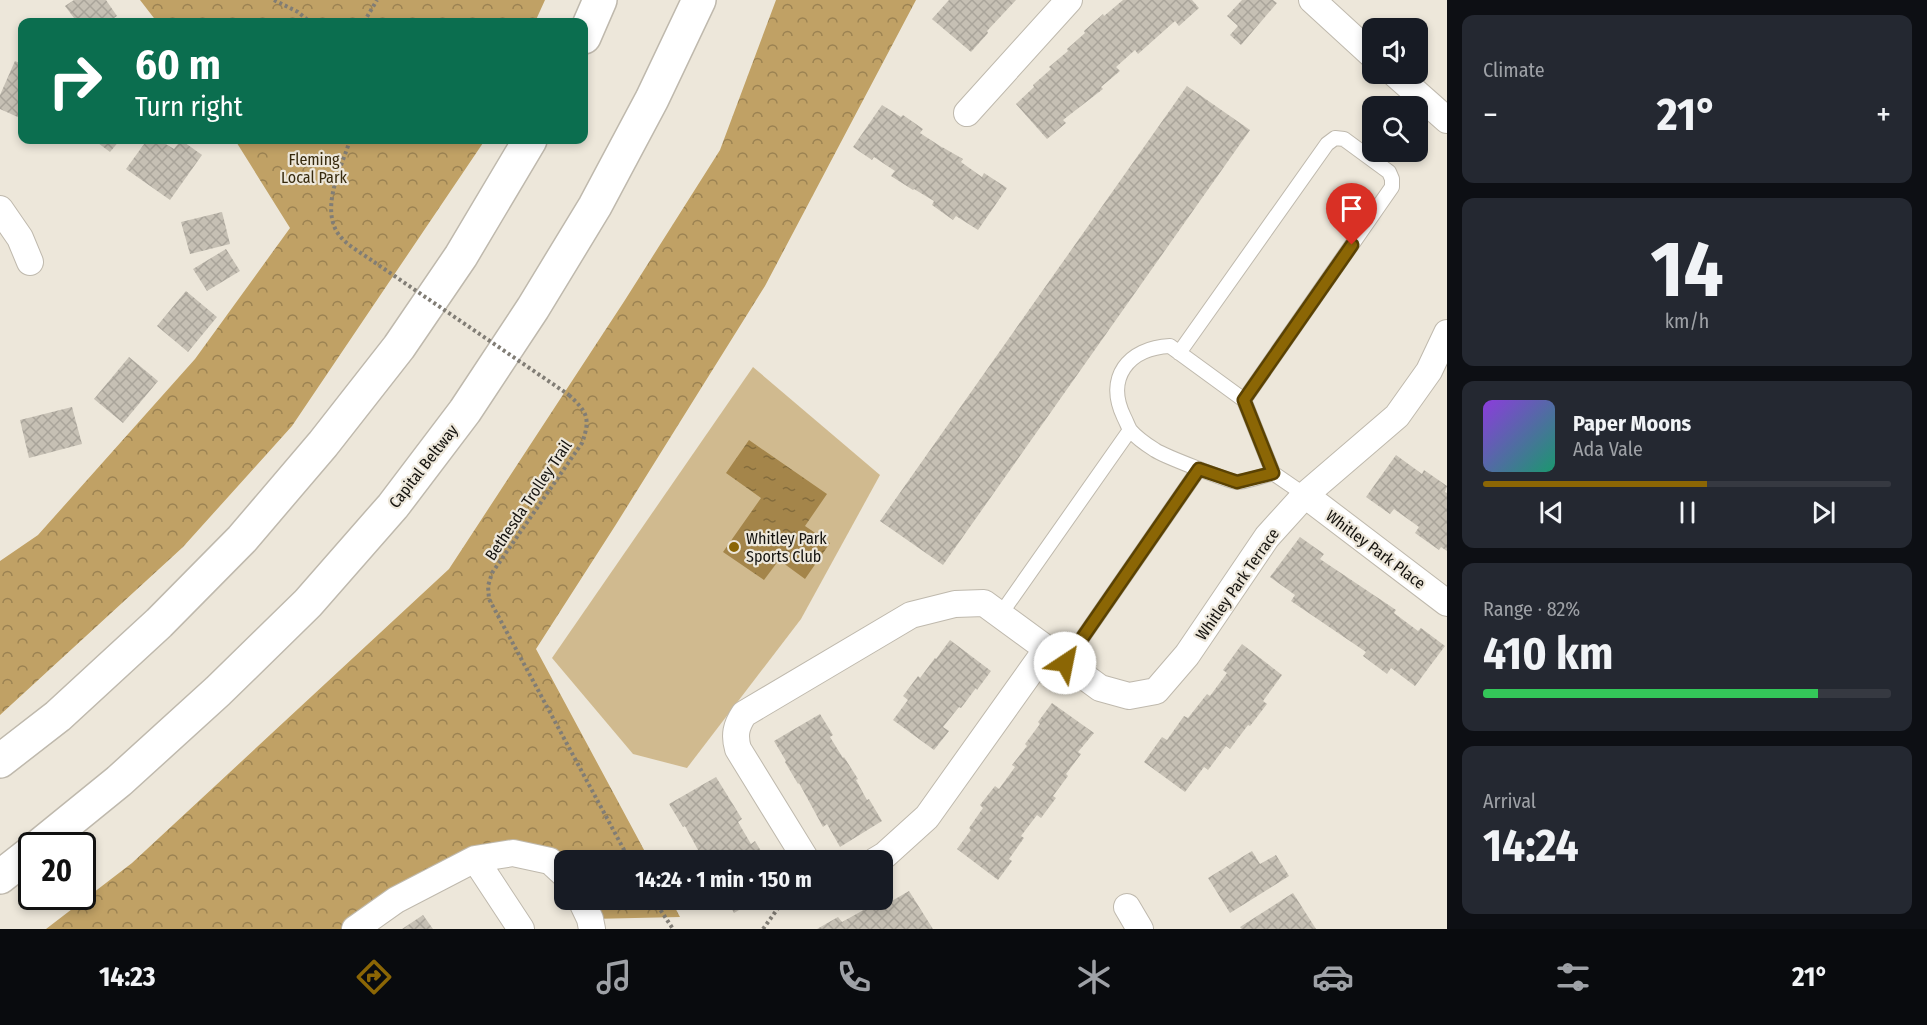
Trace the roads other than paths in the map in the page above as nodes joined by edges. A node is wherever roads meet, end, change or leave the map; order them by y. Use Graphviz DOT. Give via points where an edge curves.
graph roads {
  1 [pos="600,0"];
  2 [pos="699,0"];
  3 [pos="1069,0"];
  4 [pos="1312,0"];
  5 [pos="588,28"];
  6 [pos="1362,46"];
  7 [pos="1406,84"];
  8 [pos="967,113"];
  9 [pos="1447,120"];
  10 [pos="528,144"];
  11 [pos="0,209"];
  12 [pos="30,262"];
  13 [pos="1447,333"];
  14 [pos="1179,353"];
  15 [pos="1244,400"];
  16 [pos="1130,430"];
  17 [pos="1199,469"];
  18 [pos="1273,473"];
  19 [pos="1305,495"];
  20 [pos="1447,603"];
  21 [pos="1000,615"];
  22 [pos="1055,657"];
  23 [pos="0,761"];
  24 [pos="56,832"];
  25 [pos="800,850"];
  26 [pos="891,850"];
  27 [pos="475,859"];
  28 [pos="18,863"];
  29 [pos="554,865"];
  30 [pos="0,877"];
  31 [pos="586,910"];
  32 [pos="355,929"];
  33 [pos="521,929"];
  34 [pos="592,929"];
  1 -- 5 [label="highway"];
  2 -- 24 [label="highway, Capital Beltway" via="595,206 465,411 393,506 308,603 218,691"];
  3 -- 8 [label="street"];
  4 -- 6 [label="street"];
  7 -- 9 [label="street"];
  10 -- 23 [label="highway" via="461,256 405,338 323,444 242,539 58,716"];
  11 -- 12 [label="street" via="20,238"];
  13 -- 19 [label="street, Whitley Park Terrace" via="1429,371 1398,416"];
  14 -- 15 [label="lane"];
  14 -- 15 [label="lane" via="1327,144 1335,138 1344,139 1389,172 1392,187"];
  14 -- 16 [label="lane" via="1170,345 1140,351 1120,374 1117,403"];
  15 -- 18 [label="lane"];
  16 -- 17 [label="lane" via="1156,451"];
  16 -- 21 [label="lane"];
  17 -- 18 [label="lane" via="1237,482"];
  17 -- 22 [label="lane"];
  18 -- 19 [label="lane"];
  19 -- 20 [label="street, Whitley Park Place"];
  19 -- 22 [label="street, Whitley Park Terrace" via="1267,537 1187,655 1156,692 1129,696 1100,688"];
  21 -- 22 [label="street, Whitley Park Terrace"];
  21 -- 25 [label="street, Whitley Park Terrace" via="984,603 955,604 911,615 744,714 735,731 738,749"];
  22 -- 26 [label="street" via="927,817"];
  27 -- 29 [label="street" via="513,853"];
  27 -- 32 [label="street" via="396,900"];
  27 -- 33 [label="street"];
  28 -- 30 [label="highway"];
  31 -- 34 [label="street"];
}
